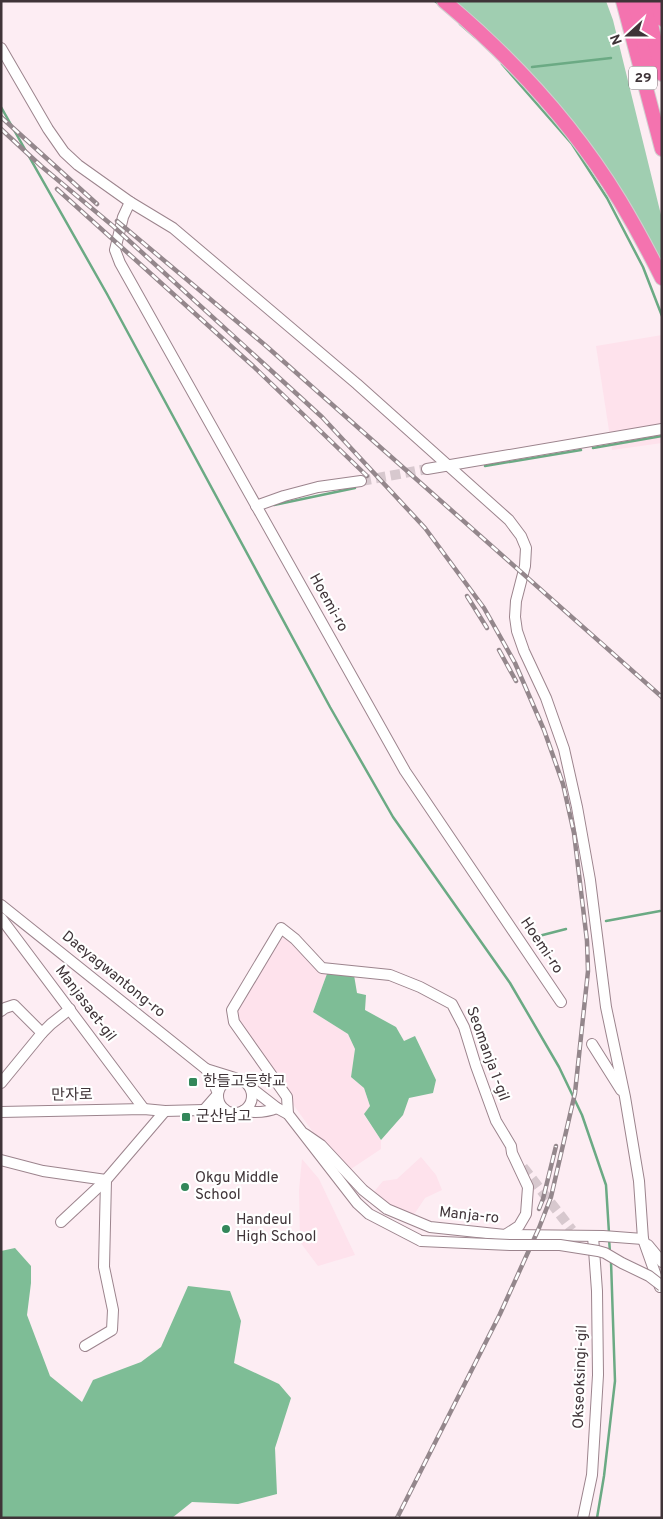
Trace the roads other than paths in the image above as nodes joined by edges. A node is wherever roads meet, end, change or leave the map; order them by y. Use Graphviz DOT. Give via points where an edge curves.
graph roads {
  1 [pos="444,1"];
  2 [pos="641,4"];
  3 [pos="662,19"];
  4 [pos="1,48"];
  5 [pos="662,74"];
  6 [pos="662,129"];
  7 [pos="662,149"];
  8 [pos="130,202"];
  9 [pos="662,278"];
  10 [pos="662,429"];
  11 [pos="448,466"];
  12 [pos="428,468"];
  13 [pos="361,481"];
  14 [pos="256,506"];
  15 [pos="1,905"];
  16 [pos="1,918"];
  17 [pos="561,1002"];
  18 [pos="70,1009"];
  19 [pos="1,1011"];
  20 [pos="42,1033"];
  21 [pos="592,1044"];
  22 [pos="206,1069"];
  23 [pos="236,1078"];
  24 [pos="1,1083"];
  25 [pos="250,1087"];
  26 [pos="218,1094"];
  27 [pos="625,1097"];
  28 [pos="277,1108"];
  29 [pos="144,1109"];
  30 [pos="224,1109"];
  31 [pos="204,1110"];
  32 [pos="165,1111"];
  33 [pos="1,1112"];
  34 [pos="242,1112"];
  35 [pos="288,1114"];
  36 [pos="305,1134"];
  37 [pos="512,1153"];
  38 [pos="1,1160"];
  39 [pos="523,1167"];
  40 [pos="106,1180"];
  41 [pos="61,1222"];
  42 [pos="505,1235"];
  43 [pos="598,1236"];
  44 [pos="643,1239"];
  45 [pos="662,1262"];
  46 [pos="662,1286"];
  47 [pos="662,1290"];
  48 [pos="85,1346"];
  49 [pos="583,1518"];
  1 -- 9 [label="highway" via="511,62 567,127 620,201"];
  2 -- 3 [label="highway"];
  2 -- 5 [label="highway"];
  2 -- 6 [label="highway"];
  2 -- 7 [label="highway, 29"];
  4 -- 8 [label="street" via="64,152"];
  8 -- 11 [label="street" via="173,228"];
  8 -- 14 [label="street, Hoemi-ro" via="115,250 120,263"];
  10 -- 11 [label="street"];
  11 -- 12 [label="street"];
  11 -- 27 [label="street" via="509,520 526,548 516,601 517,631 546,698 564,750 578,807 606,1007"];
  13 -- 14 [label="street" via="318,487"];
  14 -- 17 [label="street, Hoemi-ro" via="406,772"];
  15 -- 22 [label="street, Daeyagwantong-ro"];
  16 -- 18 [label="street, Manjasaet-gil"];
  18 -- 20 [label="street"];
  18 -- 29 [label="street, Manjasaet-gil"];
  19 -- 20 [label="street" via="14,1005"];
  20 -- 24 [label="street"];
  21 -- 27 [label="street"];
  22 -- 23 [label="street"];
  22 -- 26 [label="street"];
  23 -- 25 [label="street"];
  23 -- 26 [label="street" via="225,1082"];
  25 -- 28 [label="street, Manja-ro"];
  25 -- 34 [label="street" via="252,1098"];
  26 -- 30 [label="street"];
  26 -- 31 [label="street"];
  27 -- 44 [label="street" via="639,1181"];
  28 -- 34 [label="street" via="268,1112"];
  28 -- 35 [label="street, Manja-ro"];
  29 -- 32 [label="street"];
  29 -- 33 [label="street, 만자로"];
  30 -- 31 [label="street"];
  30 -- 34 [label="street" via="232,1113"];
  31 -- 32 [label="street"];
  32 -- 40 [label="street"];
  35 -- 36 [label="street, Manja-ro"];
  35 -- 37 [label="street, Seomanja 1-gil" via="287,1097 234,1022 232,1010 281,928 322,968 390,975 452,1004 464,1027 496,1120 512,1146"];
  36 -- 42 [label="street, Manja-ro" via="321,1145 363,1190 387,1209 430,1227"];
  36 -- 46 [label="street, Manja-ro, bridge" via="369,1214 421,1241 560,1245 598,1251 649,1276"];
  37 -- 39 [label="street, Seomanja 1-gil"];
  37 -- 42 [label="street, Seomanja 1-gil" via="528,1187 528,1197 526,1214 519,1226"];
  38 -- 40 [label="street" via="43,1171"];
  40 -- 41 [label="street"];
  40 -- 48 [label="street" via="104,1267 113,1310 112,1330"];
  42 -- 43 [label="street, Manja-ro" via="576,1233"];
  43 -- 44 [label="street, Manja-ro"];
  43 -- 49 [label="street, Okseoksingi-gil" via="598,1375 592,1475"];
  44 -- 45 [label="street"];
  44 -- 47 [label="street"];
}
